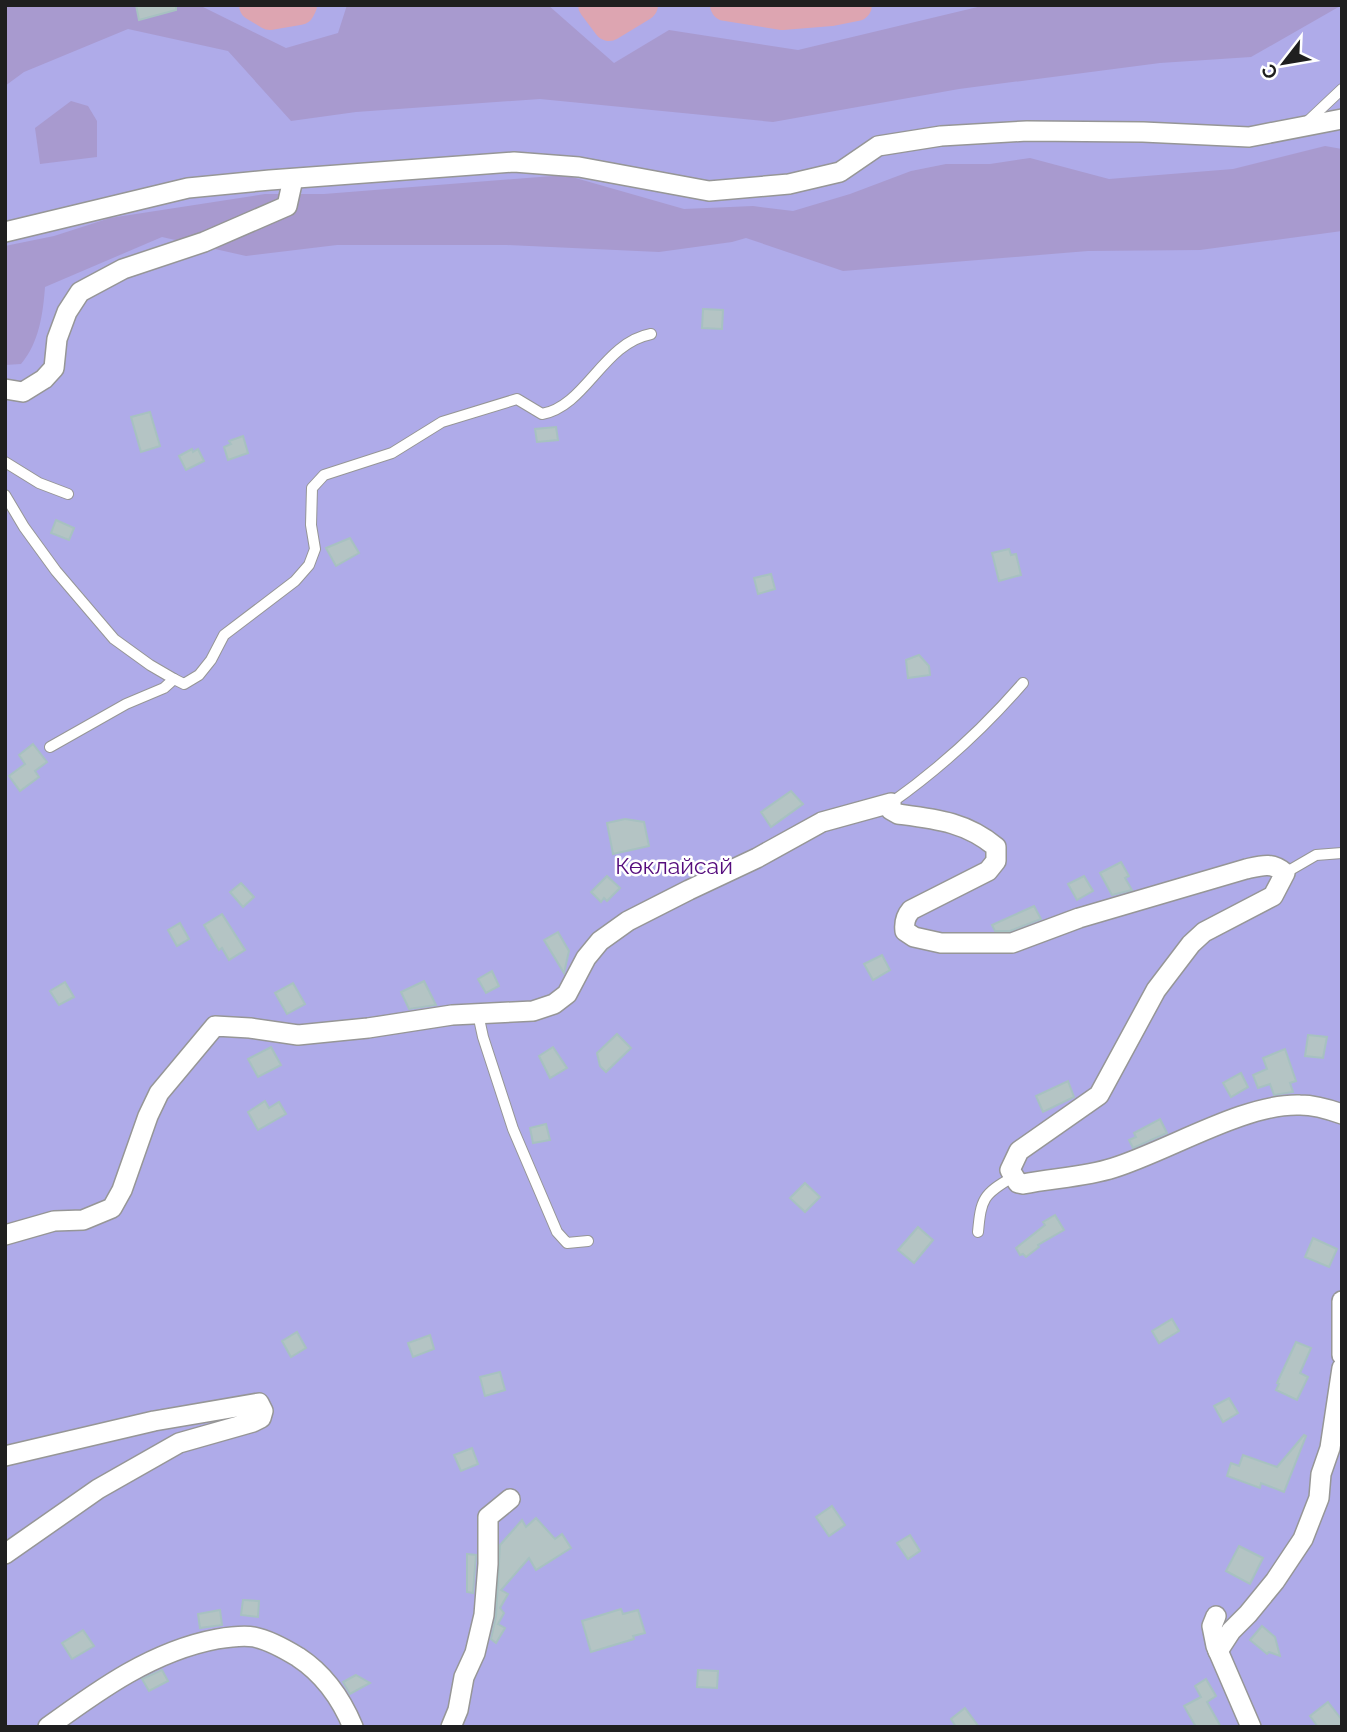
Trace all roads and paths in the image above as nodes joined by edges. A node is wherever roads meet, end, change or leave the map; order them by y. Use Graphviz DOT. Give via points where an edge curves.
graph roads {
  1 [pos="1342,89"];
  2 [pos="1342,119"];
  3 [pos="1298,129"];
  4 [pos="293,179"];
  5 [pos="5,232"];
  6 [pos="651,334"];
  7 [pos="5,389"];
  8 [pos="5,462"];
  9 [pos="68,494"];
  10 [pos="5,495"];
  11 [pos="174,679"];
  12 [pos="1023,682"];
  13 [pos="50,747"];
  14 [pos="891,803"];
  15 [pos="1342,853"];
  16 [pos="1285,873"];
  17 [pos="478,1014"];
  18 [pos="1342,1114"];
  19 [pos="1013,1177"];
  20 [pos="978,1231"];
  21 [pos="5,1235"];
  22 [pos="588,1241"];
  23 [pos="1342,1301"];
  24 [pos="1342,1355"];
  25 [pos="1342,1368"];
  26 [pos="5,1456"];
  27 [pos="510,1499"];
  28 [pos="5,1554"];
  29 [pos="1216,1616"];
  30 [pos="1218,1651"];
  31 [pos="48,1727"];
  32 [pos="353,1727"];
  33 [pos="451,1727"];
  34 [pos="1251,1727"];
  1 -- 3 [label="lane"];
  2 -- 3 [label="street"];
  3 -- 4 [label="street" via="1249,137 1027,131 941,136 878,146 840,172 789,184 709,191 579,167 514,163"];
  4 -- 5 [label="street" via="188,188"];
  4 -- 7 [label="street" via="287,206 204,242 124,269 80,292 57,339 54,368 23,392"];
  6 -- 11 [label="lane" via="620,349 556,411 542,414 517,399 442,422 392,453 324,475 312,488 315,549 309,565 224,635 199,675 184,684"];
  8 -- 9 [label="lane"];
  10 -- 11 [label="lane" via="56,571 114,639"];
  11 -- 13 [label="lane"];
  12 -- 14 [label="lane" via="964,745"];
  14 -- 16 [label="street" via="891,810 898,814 957,824 996,847 996,861 988,871 907,915 905,931 940,943 1012,943 1079,918 1246,869 1276,866"];
  14 -- 17 [label="street" via="822,822 628,921 600,941 567,994 554,1004 533,1011"];
  15 -- 16 [label="lane" via="1316,855"];
  16 -- 19 [label="street" via="1273,895 1204,932 1191,944 1156,990 1099,1095 1019,1151 1011,1165"];
  17 -- 21 [label="street" via="298,1035 215,1026 159,1093 112,1208 83,1220 54,1221"];
  17 -- 22 [label="lane" via="513,1129 558,1232 567,1243"];
  18 -- 19 [label="street" via="1299,1105 1268,1108 1110,1169 1023,1185"];
  19 -- 20 [label="lane" via="981,1204"];
  23 -- 24 [label="street"];
  25 -- 30 [label="street" via="1319,1497 1303,1539"];
  26 -- 28 [label="street" via="241,1405 259,1403 263,1411 253,1422 178,1443 98,1489"];
  27 -- 33 [label="street" via="488,1517 484,1615"];
  29 -- 30 [label="street" via="1212,1626"];
  30 -- 34 [label="street"];
  31 -- 32 [label="street" via="164,1654 229,1637 253,1637 309,1664 329,1683"];
}
